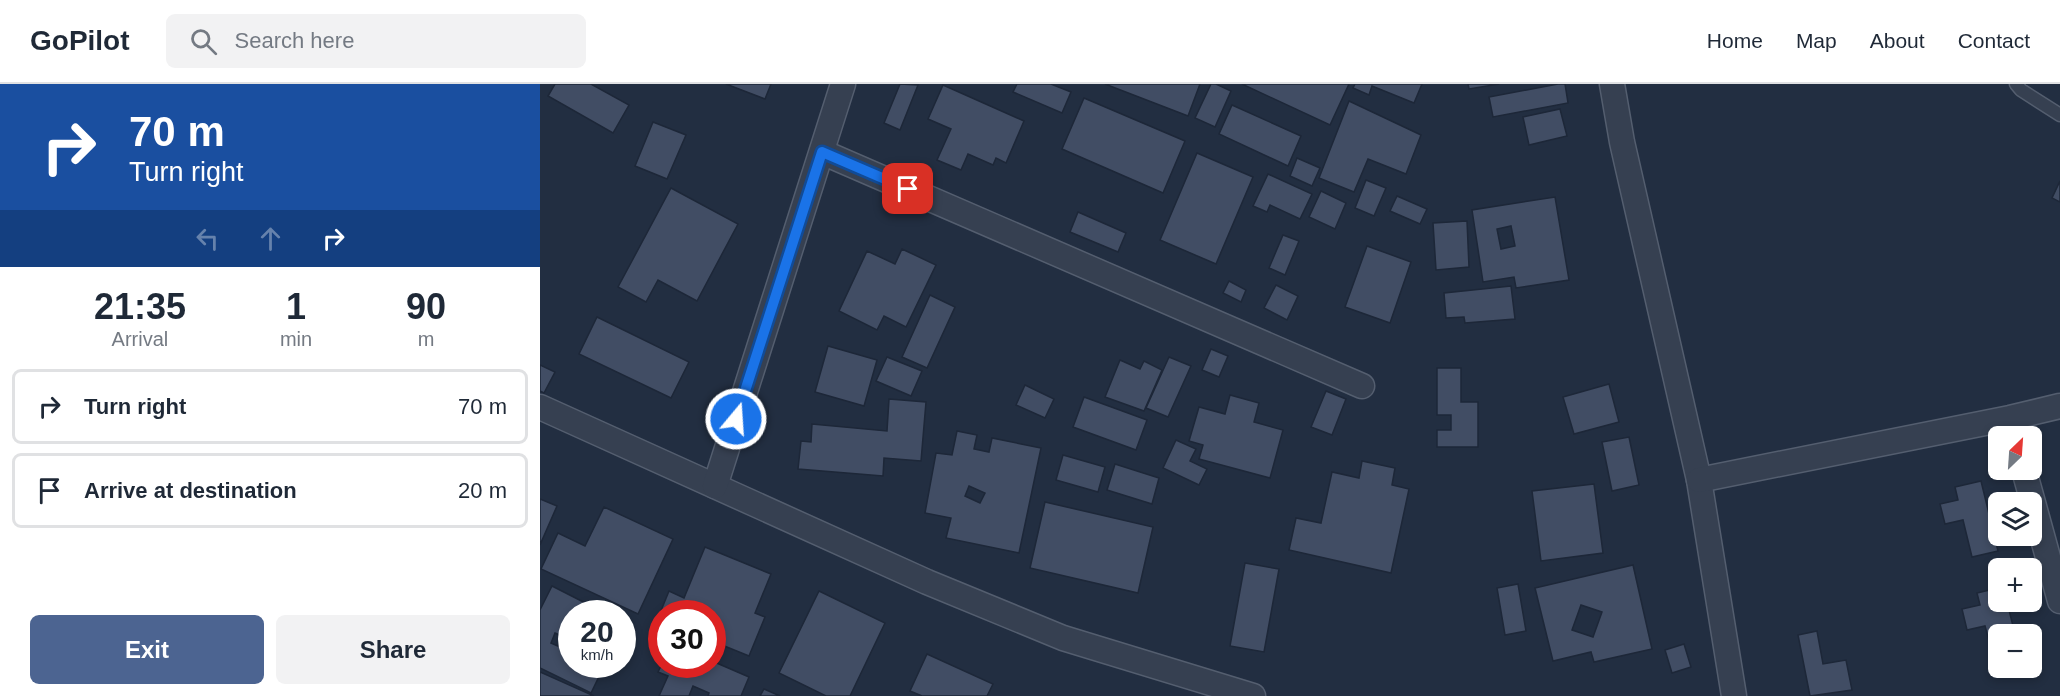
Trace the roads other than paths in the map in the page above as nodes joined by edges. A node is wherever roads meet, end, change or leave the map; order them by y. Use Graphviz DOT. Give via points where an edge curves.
graph roads {
  1 [pos="843,84"];
  2 [pos="1612,84"];
  3 [pos="2016,84"];
  4 [pos="2060,115"];
  5 [pos="822,152"];
  6 [pos="1362,386"];
  7 [pos="540,406"];
  8 [pos="2060,406"];
  9 [pos="2014,426"];
  10 [pos="1988,431"];
  11 [pos="1699,480"];
  12 [pos="2027,480"];
  13 [pos="715,486"];
  14 [pos="2060,601"];
  15 [pos="1253,696"];
  16 [pos="1734,696"];
  1 -- 5 [label="street"];
  2 -- 11 [label="street"];
  3 -- 4 [label="lane"];
  5 -- 6 [label="street"];
  5 -- 13 [label="street"];
  7 -- 13 [label="street"];
  8 -- 9 [label="street"];
  10 -- 11 [label="street"];
  11 -- 16 [label="street"];
  12 -- 14 [label="street"];
  13 -- 15 [label="street" via="927,582 1063,638"];
}
